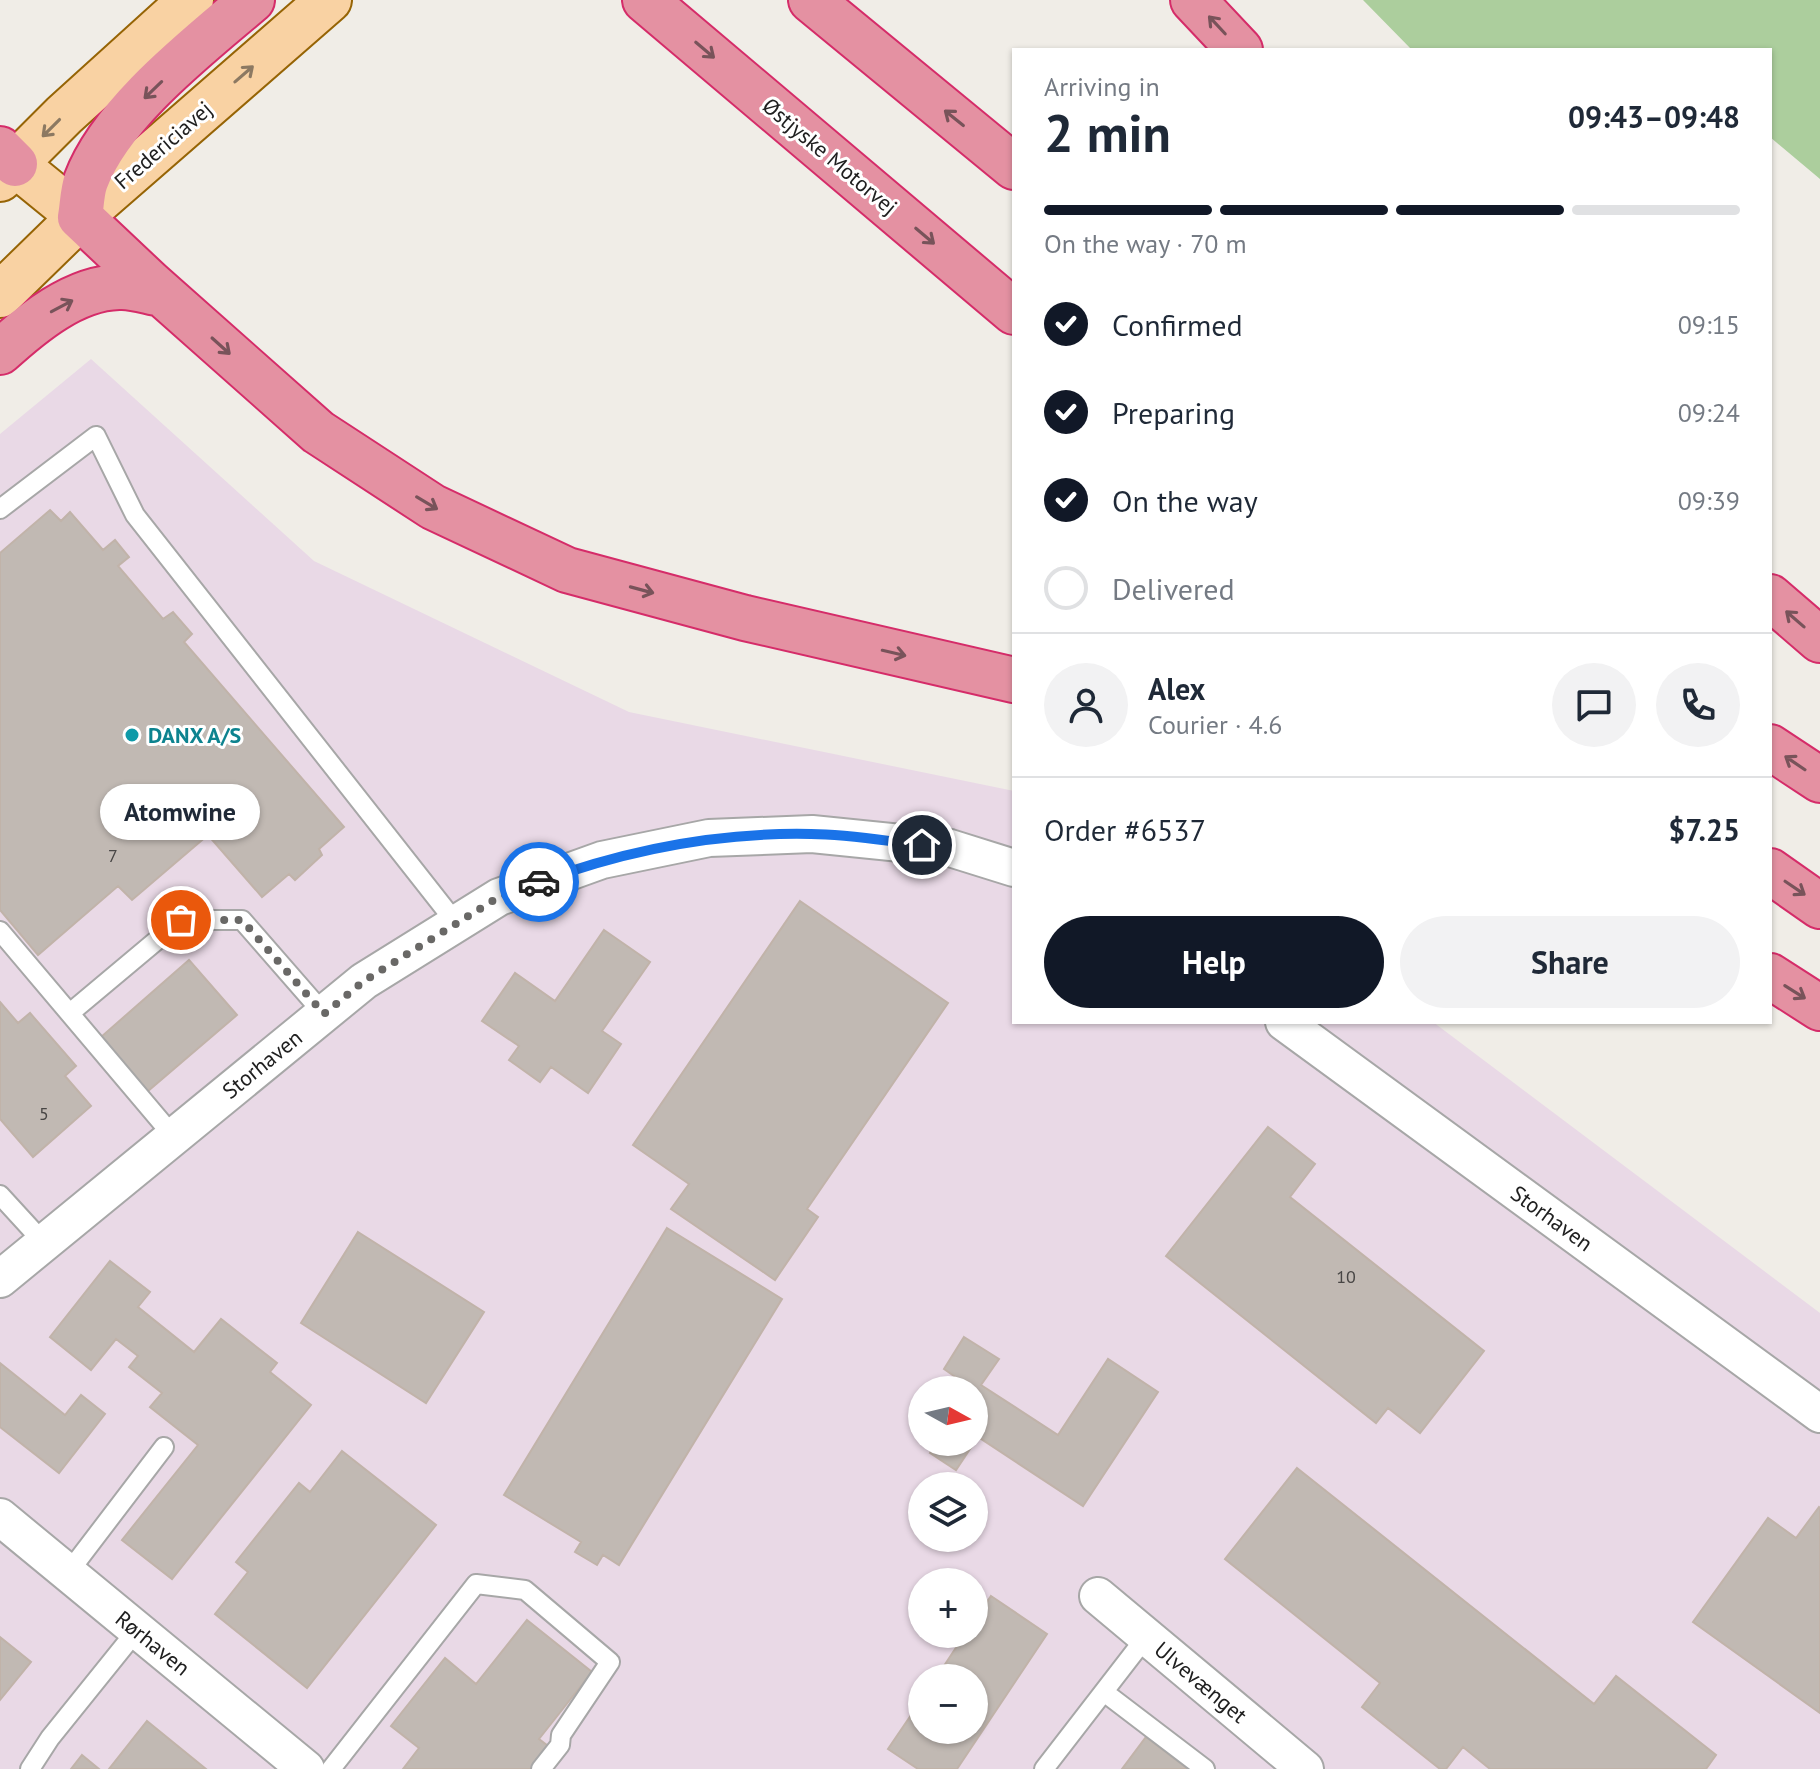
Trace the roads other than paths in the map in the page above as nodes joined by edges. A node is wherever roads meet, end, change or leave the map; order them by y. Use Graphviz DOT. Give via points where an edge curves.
graph roads {
  1 [pos="191,0"];
  2 [pos="252,0"];
  3 [pos="329,0"];
  4 [pos="645,0"];
  5 [pos="811,0"];
  6 [pos="1193,0"];
  7 [pos="1238,48"];
  8 [pos="5,164"];
  9 [pos="1012,165"];
  10 [pos="80,217"];
  11 [pos="162,294"];
  12 [pos="0,295"];
  13 [pos="1012,310"];
  14 [pos="0,352"];
  15 [pos="0,509"];
  16 [pos="1772,599"];
  17 [pos="1820,640"];
  18 [pos="1012,680"];
  19 [pos="1772,748"];
  20 [pos="1820,780"];
  21 [pos="1012,867"];
  22 [pos="1772,872"];
  23 [pos="1820,906"];
  24 [pos="456,923"];
  25 [pos="0,931"];
  26 [pos="1772,977"];
  27 [pos="1820,1008"];
  28 [pos="70,1013"];
  29 [pos="324,1014"];
  30 [pos="1287,1024"];
  31 [pos="174,1137"];
  32 [pos="0,1195"];
  33 [pos="44,1243"];
  34 [pos="0,1279"];
  35 [pos="1820,1414"];
  36 [pos="164,1447"];
  37 [pos="0,1517"];
  38 [pos="68,1573"];
  39 [pos="1098,1596"];
  40 [pos="137,1630"];
  41 [pos="1146,1637"];
  42 [pos="1104,1692"];
  43 [pos="30,1769"];
  44 [pos="306,1769"];
  45 [pos="331,1769"];
  46 [pos="541,1769"];
  47 [pos="1044,1769"];
  48 [pos="1205,1769"];
  49 [pos="1305,1769"];
  1 -- 8 [label="main road, one-way"];
  2 -- 10 [label="highway, one-way" via="106,141 86,182"];
  10 -- 3 [label="main road, Fredericiavej, one-way"];
  4 -- 13 [label="highway, Østjyske Motorvej, one-way"];
  9 -- 5 [label="highway, one-way"];
  7 -- 6 [label="highway, one-way"];
  8 -- 10 [label="main road"];
  10 -- 11 [label="highway"];
  10 -- 12 [label="main road, Fredericiavej"];
  14 -- 11 [label="highway, one-way" via="51,311 88,293 120,287"];
  11 -- 18 [label="highway, one-way" via="318,432 433,507 567,570 745,618"];
  15 -- 24 [label="lane" via="96,436 135,515"];
  17 -- 16 [label="highway, one-way"];
  20 -- 19 [label="highway, one-way"];
  21 -- 24 [label="street, Storhaven" via="950,848 812,834 709,838 602,860 499,897"];
  22 -- 23 [label="highway, one-way"];
  24 -- 29 [label="street, Storhaven" via="364,981"];
  25 -- 28 [label="lane"];
  26 -- 27 [label="highway, one-way"];
  28 -- 29 [label="lane" via="181,920 242,920"];
  28 -- 31 [label="lane"];
  29 -- 31 [label="street, Storhaven"];
  30 -- 35 [label="street, Storhaven"];
  31 -- 33 [label="street, Storhaven"];
  32 -- 33 [label="lane"];
  33 -- 34 [label="street, Storhaven"];
  36 -- 38 [label="lane"];
  37 -- 38 [label="street, Rørhaven"];
  38 -- 40 [label="street, Rørhaven"];
  39 -- 41 [label="street, Ulvevænget"];
  40 -- 43 [label="lane"];
  40 -- 44 [label="street, Rørhaven"];
  41 -- 42 [label="lane"];
  41 -- 49 [label="street, Ulvevænget"];
  42 -- 47 [label="lane"];
  42 -- 48 [label="lane"];
  45 -- 46 [label="lane" via="476,1584 525,1590 610,1662"];
}
